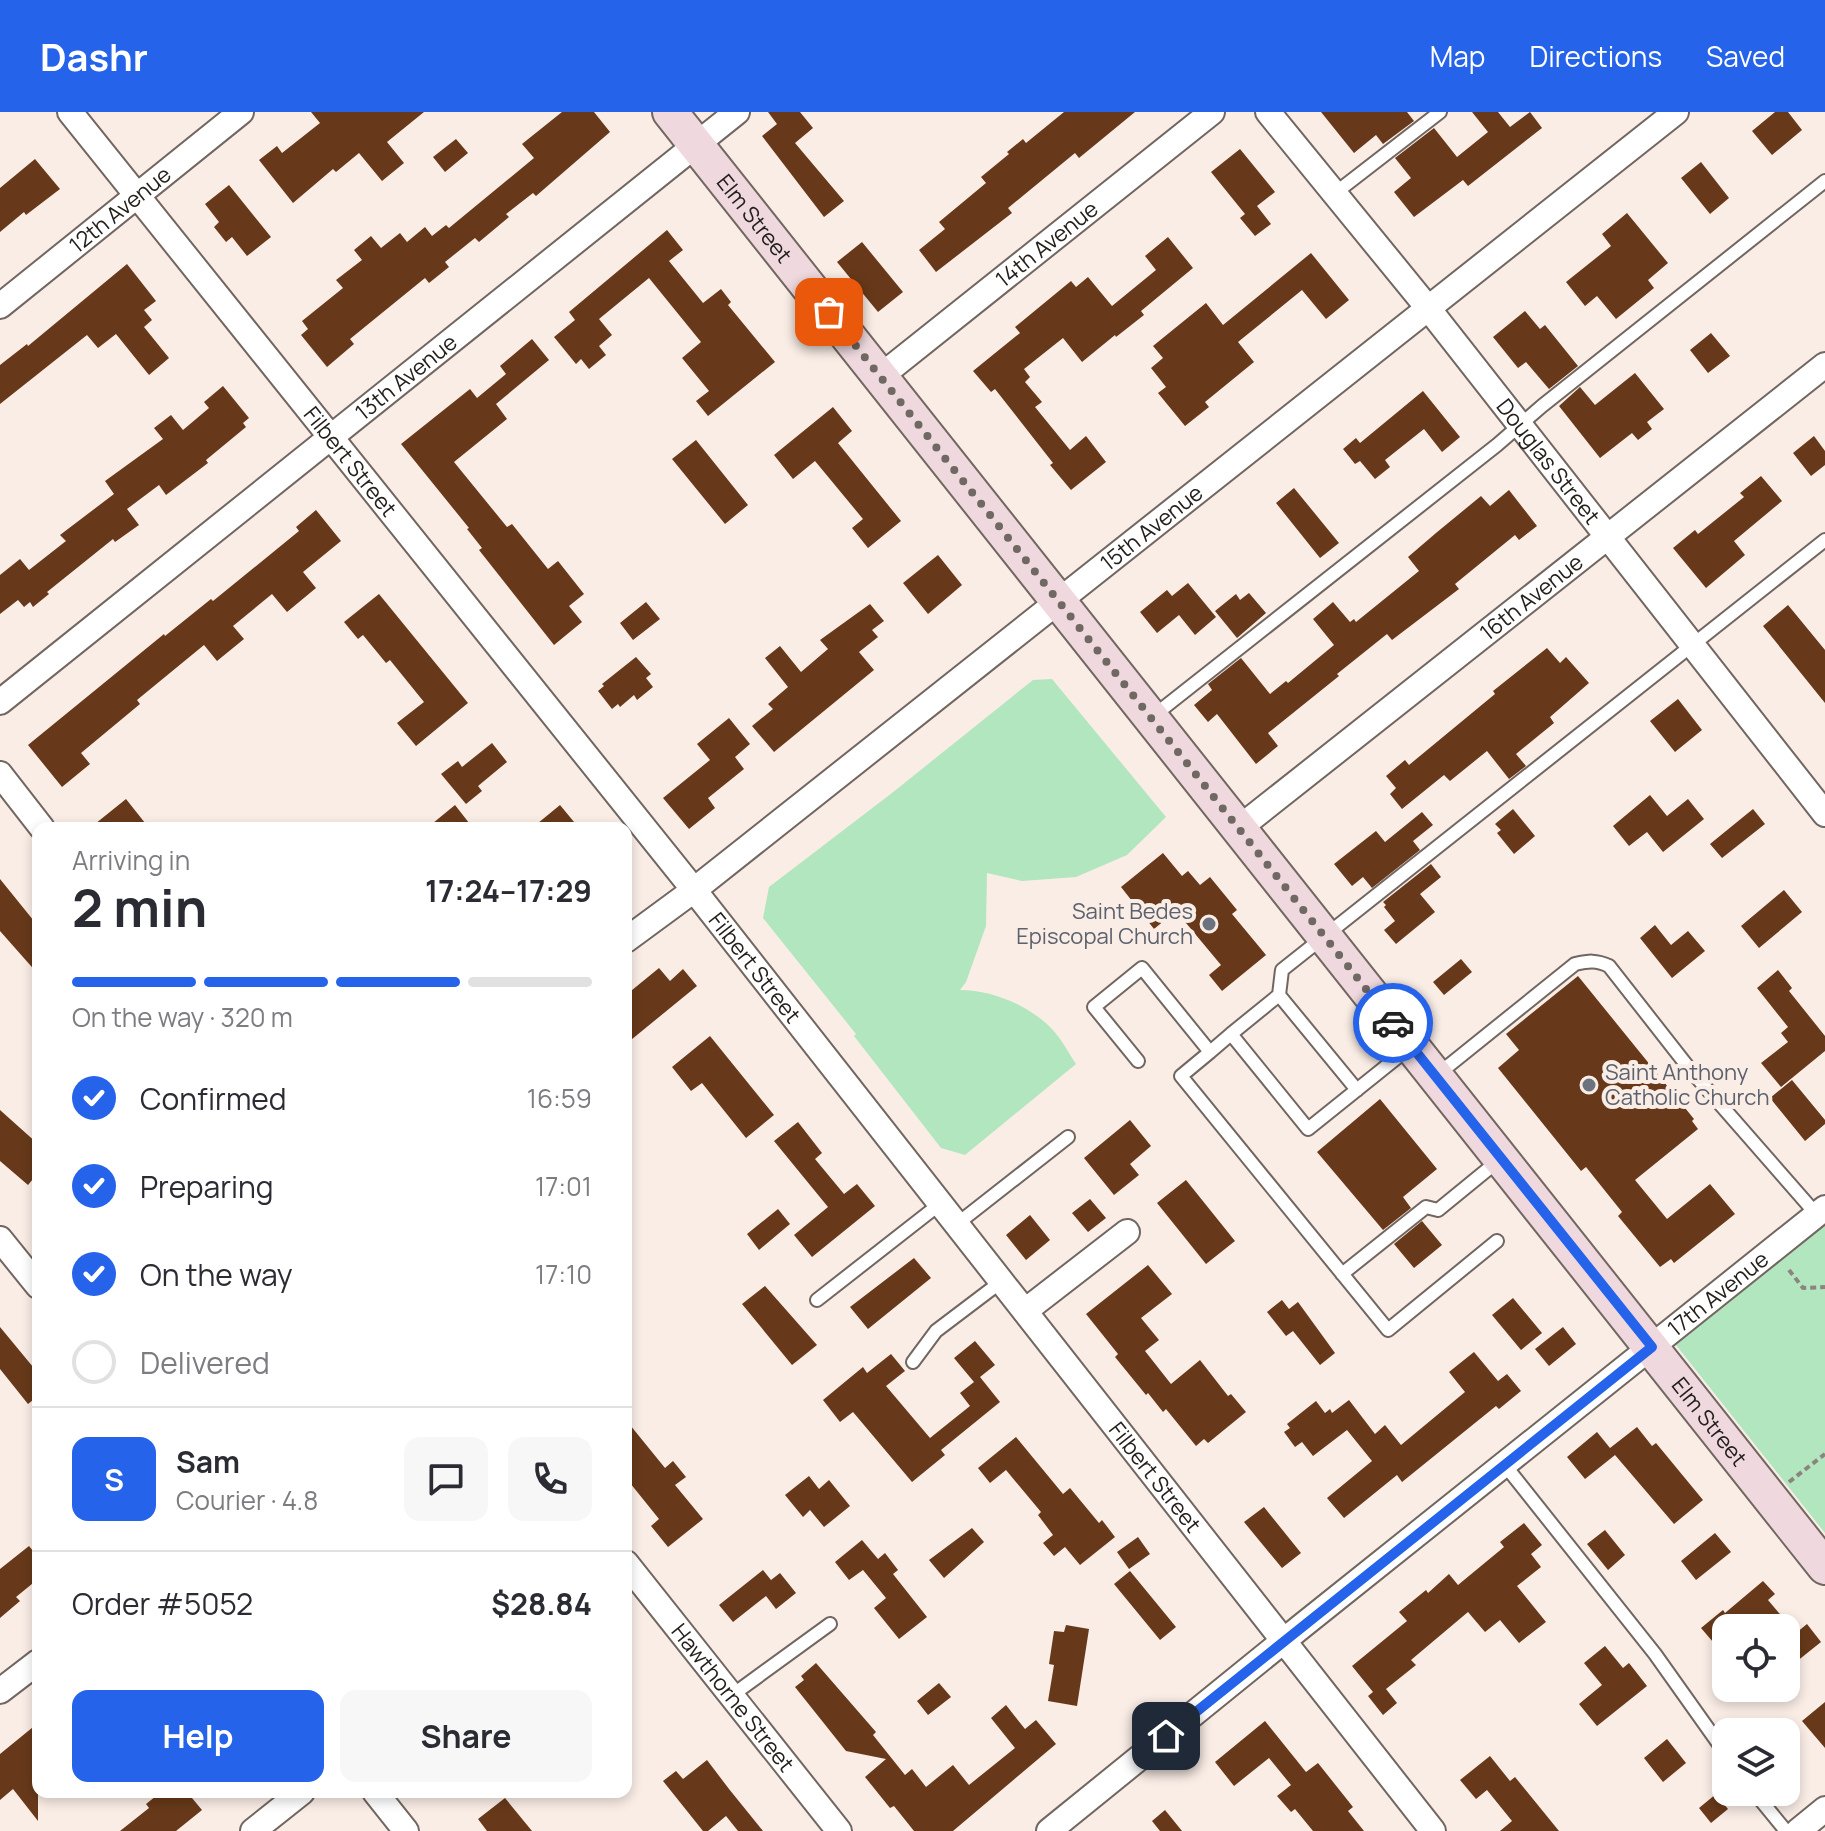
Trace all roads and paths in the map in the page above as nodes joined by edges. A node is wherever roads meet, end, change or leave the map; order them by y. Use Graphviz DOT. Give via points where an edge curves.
graph roads {
  1 [pos="70,112"];
  2 [pos="241,112"];
  3 [pos="670,112"];
  4 [pos="737,112"];
  5 [pos="1212,112"];
  6 [pos="1268,112"];
  7 [pos="1440,112"];
  8 [pos="1676,112"];
  9 [pos="696,145"];
  10 [pos="1825,181"];
  11 [pos="1334,194"];
  12 [pos="137,196"];
  13 [pos="0,306"];
  14 [pos="1428,308"];
  15 [pos="1825,365"];
  16 [pos="881,376"];
  17 [pos="1519,425"];
  18 [pos="329,437"];
  19 [pos="1606,537"];
  20 [pos="1825,540"];
  21 [pos="1058,600"];
  22 [pos="1692,646"];
  23 [pos="0,702"];
  24 [pos="1150,718"];
  25 [pos="0,774"];
  26 [pos="1825,814"];
  27 [pos="37,822"];
  28 [pos="1238,829"];
  29 [pos="694,890"];
  30 [pos="632,936"];
  31 [pos="1325,938"];
  32 [pos="1279,995"];
  33 [pos="1231,1034"];
  34 [pos="1411,1046"];
  35 [pos="1210,1052"];
  36 [pos="1138,1061"];
  37 [pos="1435,1076"];
  38 [pos="1357,1090"];
  39 [pos="1068,1137"];
  40 [pos="1501,1158"];
  41 [pos="941,1203"];
  42 [pos="1821,1212"];
  43 [pos="957,1224"];
  44 [pos="1127,1232"];
  45 [pos="0,1239"];
  46 [pos="1497,1241"];
  47 [pos="1789,1270"];
  48 [pos="1342,1274"];
  49 [pos="32,1279"];
  50 [pos="1002,1281"];
  51 [pos="1825,1287"];
  52 [pos="817,1300"];
  53 [pos="1025,1311"];
  54 [pos="1652,1347"];
  55 [pos="913,1362"];
  56 [pos="1825,1454"];
  57 [pos="1504,1464"];
  58 [pos="1770,1497"];
  59 [pos="1825,1567"];
  60 [pos="632,1571"];
  61 [pos="830,1624"];
  62 [pos="1283,1641"];
  63 [pos="32,1666"];
  64 [pos="1,1689"];
  65 [pos="731,1696"];
  66 [pos="1712,1734"];
  67 [pos="294,1798"];
  68 [pos="380,1798"];
  69 [pos="1765,1806"];
  70 [pos="1825,1809"];
  71 [pos="253,1831"];
  72 [pos="406,1831"];
  73 [pos="839,1831"];
  74 [pos="1049,1831"];
  75 [pos="1433,1831"];
  76 [pos="1786,1831"];
  77 [pos="1798,1831"];
  1 -- 12 [label="street, Filbert Street"];
  2 -- 12 [label="street, 12th Avenue"];
  3 -- 9 [label="street, Elm Street"];
  4 -- 9 [label="street, 13th Avenue"];
  5 -- 16 [label="street, 14th Avenue"];
  6 -- 11 [label="street, Douglas Street"];
  7 -- 11 [label="lane"];
  8 -- 14 [label="street, 15th Avenue"];
  9 -- 16 [label="street, Elm Street"];
  9 -- 18 [label="street, 13th Avenue"];
  10 -- 17 [label="lane"];
  11 -- 14 [label="street, Douglas Street"];
  12 -- 13 [label="street, 12th Avenue"];
  12 -- 18 [label="street, Filbert Street"];
  14 -- 17 [label="street, Douglas Street"];
  14 -- 21 [label="street, 15th Avenue"];
  15 -- 19 [label="street, 16th Avenue"];
  16 -- 21 [label="street, Elm Street"];
  17 -- 19 [label="street, Douglas Street"];
  17 -- 24 [label="lane"];
  18 -- 23 [label="street, 13th Avenue"];
  18 -- 29 [label="street, Filbert Street"];
  19 -- 22 [label="street, Douglas Street"];
  19 -- 28 [label="street, 16th Avenue"];
  20 -- 22 [label="lane"];
  21 -- 24 [label="street, Elm Street"];
  21 -- 29 [label="street, 15th Avenue"];
  22 -- 26 [label="street, Douglas Street"];
  22 -- 31 [label="lane"];
  24 -- 28 [label="street, Elm Street"];
  25 -- 27 [label="street"];
  28 -- 31 [label="street, Elm Street"];
  29 -- 30 [label="street, 15th Avenue"];
  29 -- 41 [label="street, Filbert Street"];
  31 -- 32 [label="lane" via="1282,970"];
  31 -- 34 [label="street, Elm Street"];
  32 -- 33 [label="lane"];
  32 -- 38 [label="lane"];
  33 -- 35 [label="lane"];
  33 -- 38 [label="lane" via="1308,1129"];
  34 -- 37 [label="street, Elm Street"];
  34 -- 38 [label="lane"];
  35 -- 36 [label="lane" via="1142,968 1094,1007"];
  35 -- 48 [label="lane" via="1181,1076"];
  37 -- 40 [label="street, Elm Street"];
  37 -- 42 [label="lane" via="1575,964 1601,962 1692,1072"];
  39 -- 43 [label="lane"];
  40 -- 48 [label="lane" via="1438,1210 1426,1207"];
  40 -- 54 [label="street, Elm Street"];
  41 -- 43 [label="street, Filbert Street"];
  41 -- 52 [label="lane"];
  42 -- 54 [label="street, 17th Avenue"];
  43 -- 50 [label="street, Filbert Street"];
  44 -- 53 [label="street"];
  45 -- 49 [label="street"];
  46 -- 48 [label="lane" via="1388,1330"];
  47 -- 51 [label="path" via="1803,1288"];
  50 -- 53 [label="street, Filbert Street"];
  50 -- 55 [label="lane" via="936,1331"];
  53 -- 62 [label="street, Filbert Street"];
  54 -- 57 [label="street, 17th Avenue"];
  54 -- 58 [label="street, Elm Street"];
  56 -- 58 [label="path"];
  57 -- 62 [label="street, 17th Avenue"];
  57 -- 66 [label="lane"];
  58 -- 59 [label="street, Elm Street"];
  60 -- 65 [label="street, Hawthorne Street"];
  61 -- 65 [label="lane"];
  62 -- 74 [label="street, 17th Avenue"];
  62 -- 75 [label="street, Filbert Street"];
  63 -- 64 [label="street"];
  65 -- 73 [label="street, Hawthorne Street"];
  67 -- 71 [label="street"];
  68 -- 72 [label="street"];
  69 -- 76 [label="lane"];
  70 -- 77 [label="street"];
}
